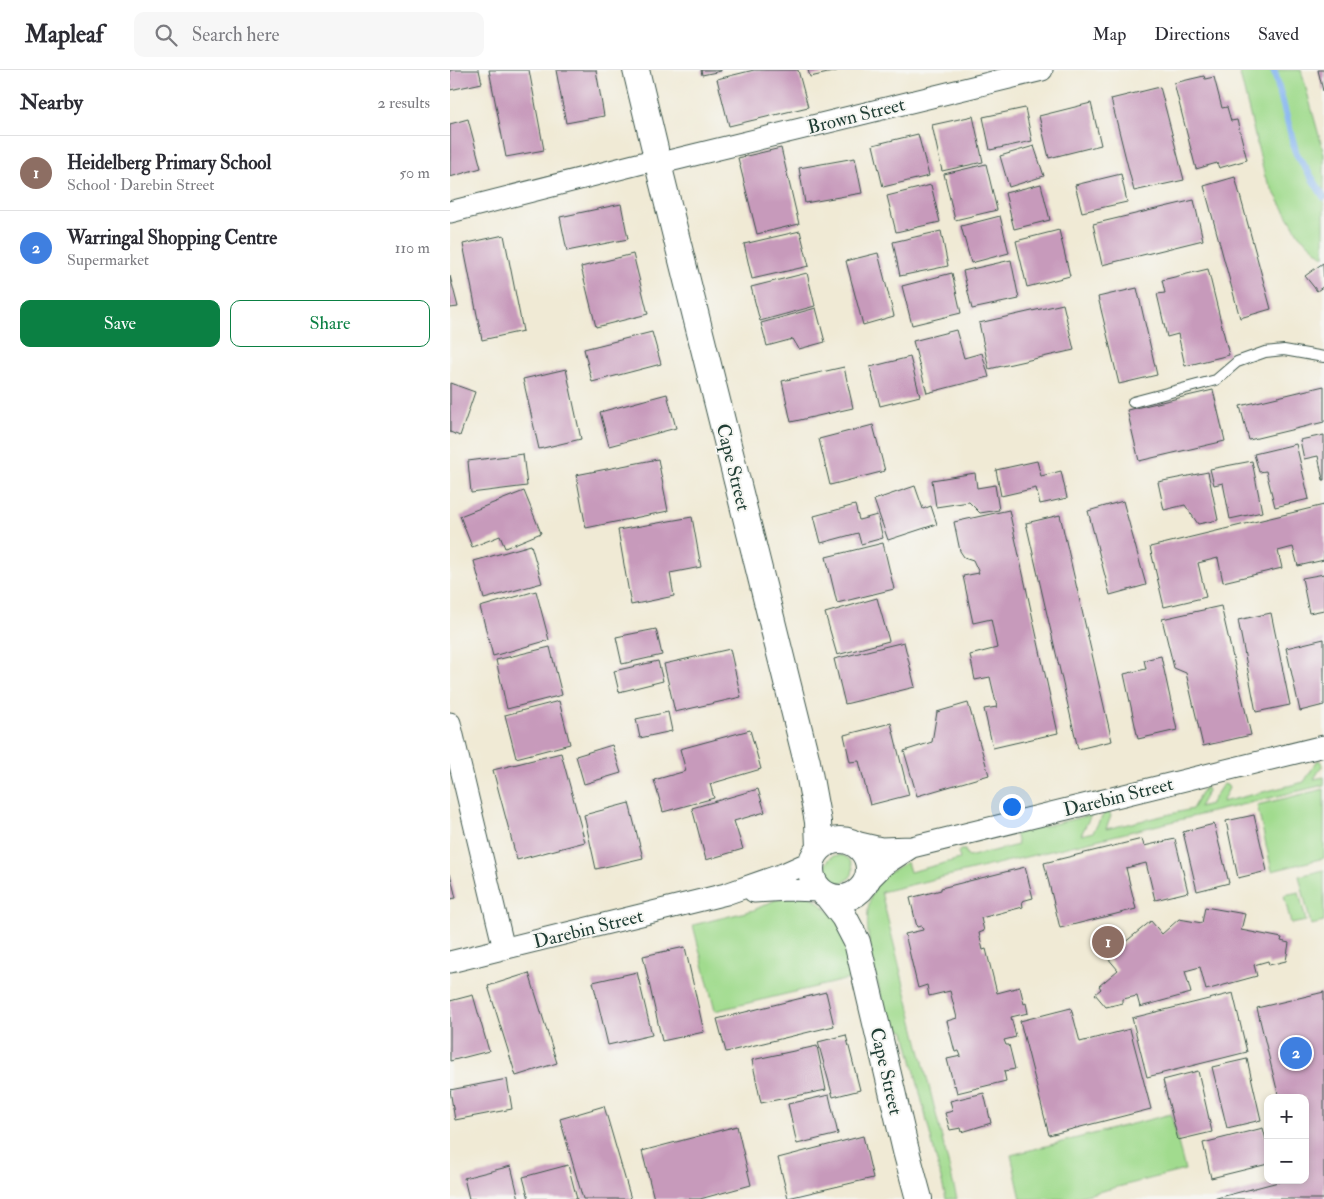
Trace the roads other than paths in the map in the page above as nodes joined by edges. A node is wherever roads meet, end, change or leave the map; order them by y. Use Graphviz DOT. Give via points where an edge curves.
graph roads {
  1 [pos="636,70"];
  2 [pos="1042,70"];
  3 [pos="658,161"];
  4 [pos="450,212"];
  5 [pos="1324,357"];
  6 [pos="1133,402"];
  7 [pos="450,723"];
  8 [pos="1324,746"];
  9 [pos="807,762"];
  10 [pos="848,841"];
  11 [pos="912,847"];
  12 [pos="815,855"];
  13 [pos="865,884"];
  14 [pos="823,893"];
  15 [pos="726,894"];
  16 [pos="857,942"];
  17 [pos="504,949"];
  18 [pos="450,962"];
  19 [pos="919,1199"];
  1 -- 3 [label="street, Cape Street"];
  2 -- 3 [label="street, Brown Street"];
  3 -- 4 [label="street, Brown Street"];
  3 -- 9 [label="street, Cape Street"];
  5 -- 6 [label="lane" via="1284,350 1265,352 1237,362 1216,380"];
  7 -- 17 [label="street"];
  8 -- 11 [label="street, Darebin Street"];
  9 -- 10 [label="street, Cape Street"];
  9 -- 12 [label="street, Cape Street" via="818,822"];
  10 -- 11 [label="street, Darebin Street" via="881,848"];
  10 -- 12 [label="street" via="832,840"];
  10 -- 13 [label="street" via="858,846 868,861"];
  11 -- 13 [label="street, Darebin Street" via="884,865"];
  12 -- 14 [label="street" via="810,867 811,876"];
  12 -- 15 [label="street, Darebin Street" via="783,874"];
  13 -- 14 [label="street" via="844,898"];
  13 -- 16 [label="street, Cape Street" via="858,909"];
  14 -- 15 [label="street, Darebin Street" via="787,890"];
  14 -- 16 [label="street, Cape Street" via="844,917"];
  15 -- 17 [label="street, Darebin Street"];
  16 -- 19 [label="street, Cape Street"];
  17 -- 18 [label="street, Darebin Street"];
}
